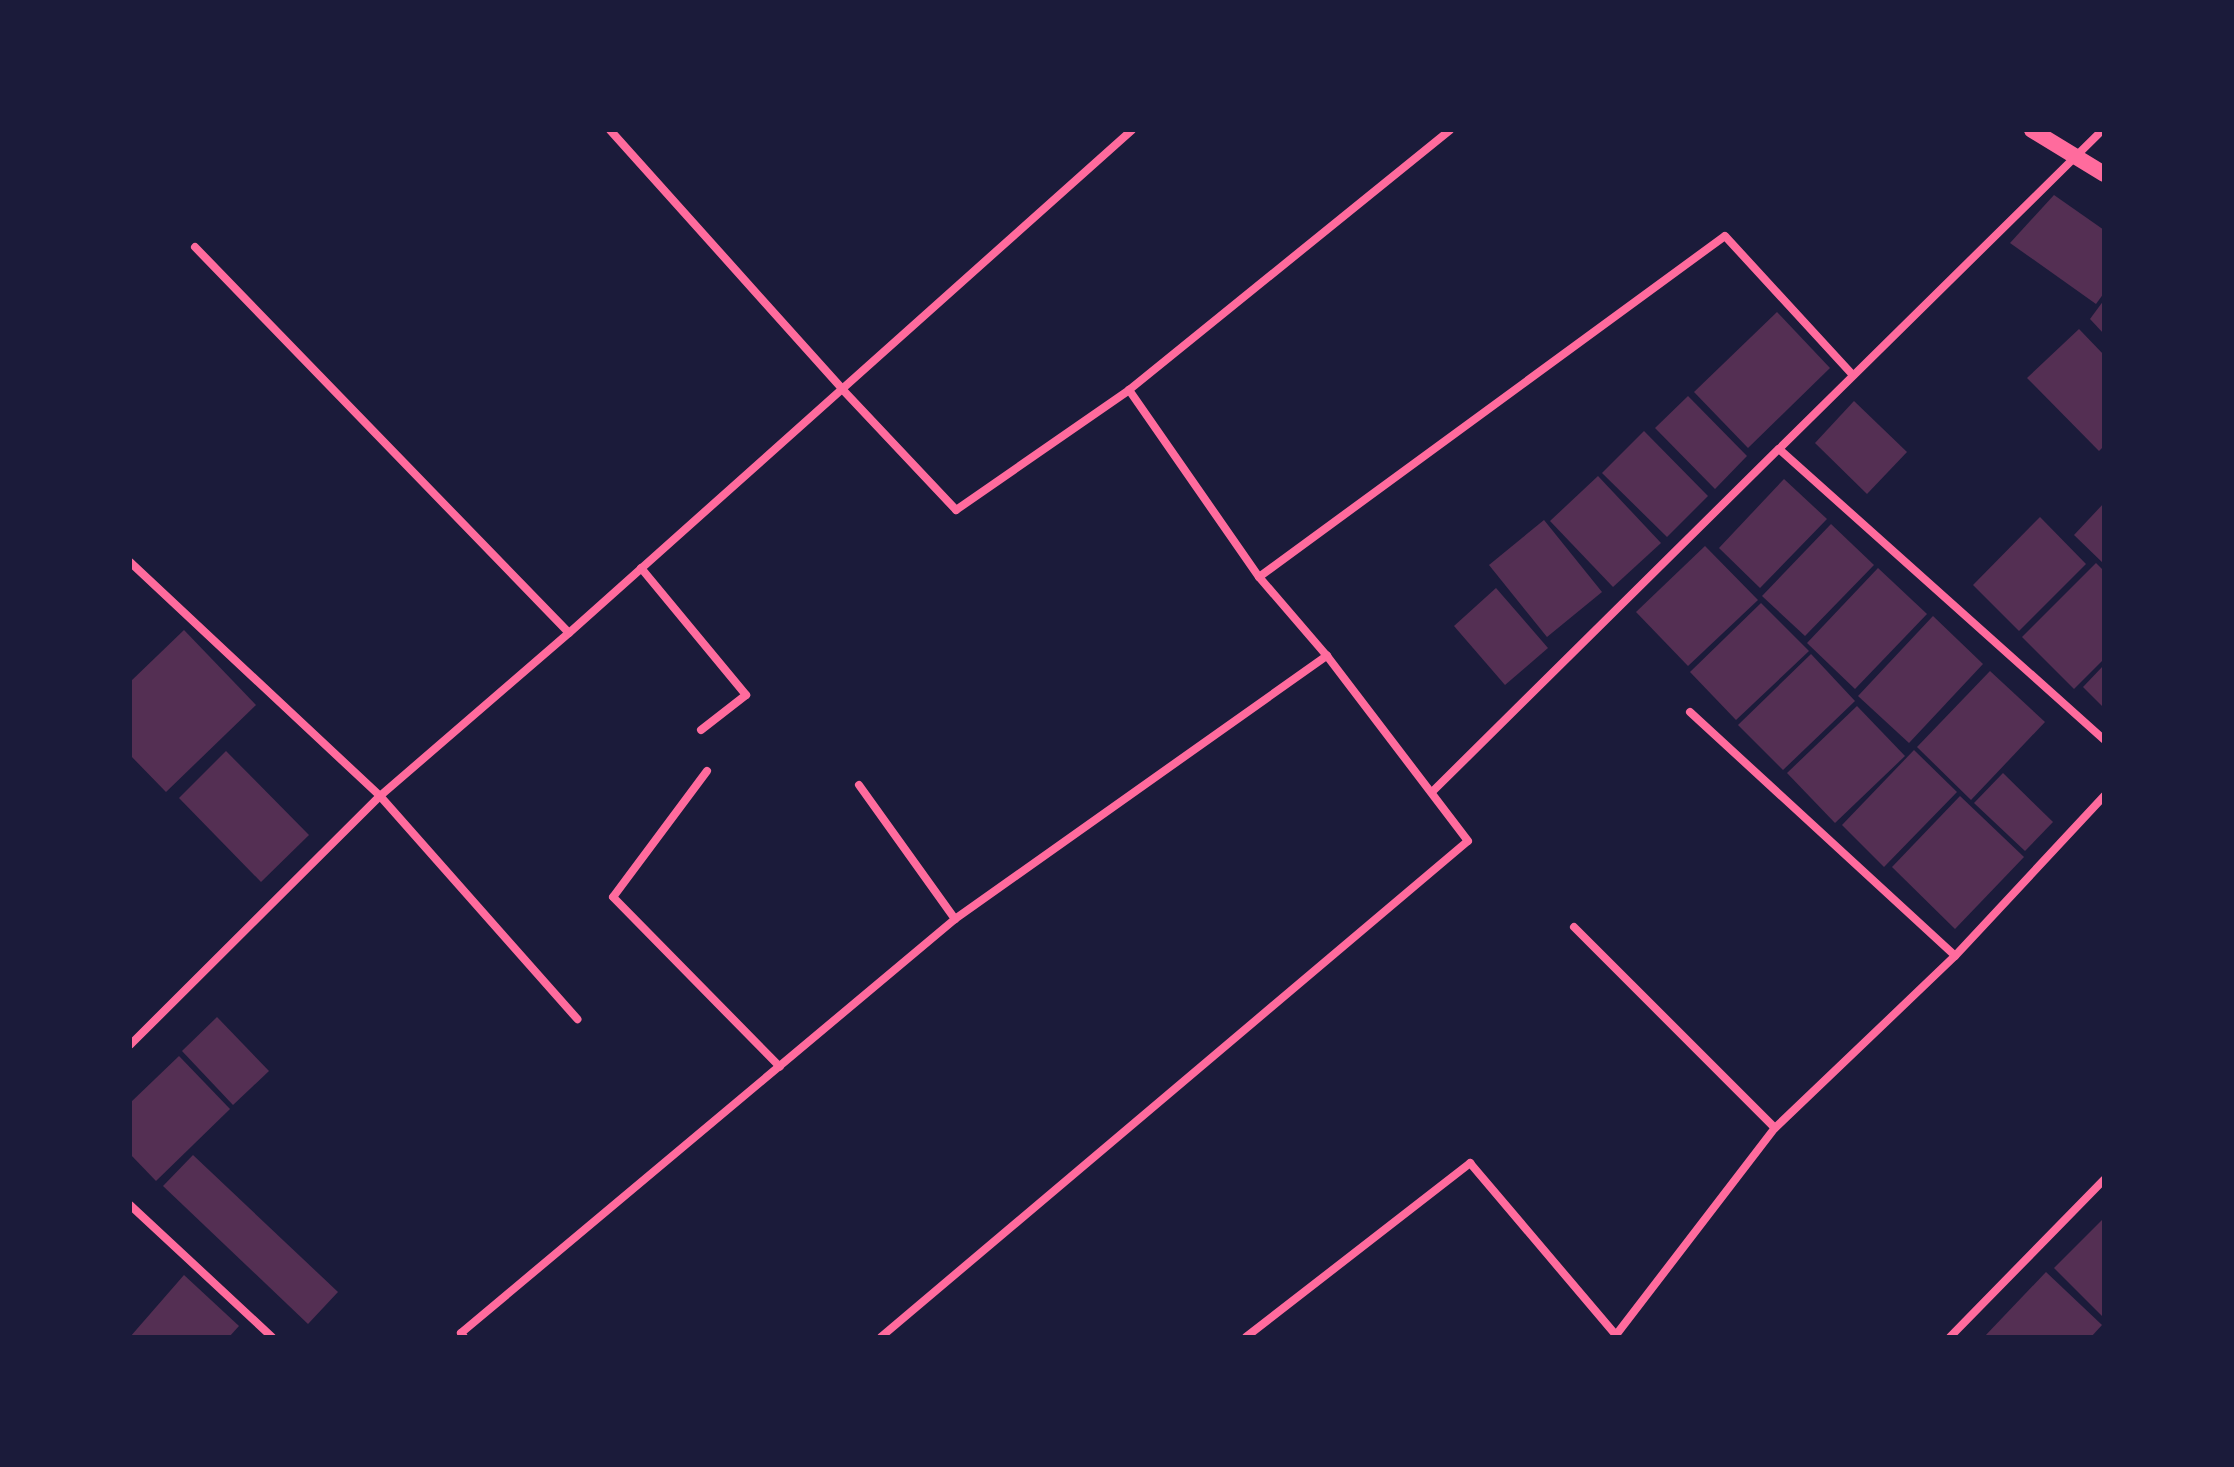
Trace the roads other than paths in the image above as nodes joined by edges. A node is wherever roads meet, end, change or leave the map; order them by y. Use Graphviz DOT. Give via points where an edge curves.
graph roads {
  1 [pos="610,130"];
  2 [pos="1113,130"];
  3 [pos="1132,130"];
  4 [pos="1450,130"];
  5 [pos="2032,130"];
  6 [pos="2103,130"];
  7 [pos="1121,139"];
  8 [pos="2078,158"];
  9 [pos="2104,174"];
  10 [pos="195,247"];
  11 [pos="1853,375"];
  12 [pos="843,390"];
  13 [pos="1129,390"];
  14 [pos="1779,449"];
  15 [pos="130,562"];
  16 [pos="641,568"];
  17 [pos="1259,577"];
  18 [pos="569,633"];
  19 [pos="1327,656"];
  20 [pos="1690,712"];
  21 [pos="701,730"];
  22 [pos="2104,740"];
  23 [pos="707,771"];
  24 [pos="859,785"];
  25 [pos="1433,791"];
  26 [pos="380,796"];
  27 [pos="2104,796"];
  28 [pos="955,919"];
  29 [pos="1574,927"];
  30 [pos="1955,956"];
  31 [pos="577,1019"];
  32 [pos="130,1045"];
  33 [pos="780,1067"];
  34 [pos="1775,1128"];
  35 [pos="2104,1180"];
  36 [pos="130,1205"];
  37 [pos="1615,1336"];
  38 [pos="272,1337"];
  39 [pos="464,1337"];
  40 [pos="881,1337"];
  41 [pos="1246,1337"];
  42 [pos="1950,1337"];
  1 -- 12 [label="street"];
  2 -- 7 [label="street"];
  3 -- 7 [label="street"];
  4 -- 13 [label="street"];
  5 -- 8 [label="main road"];
  6 -- 8 [label="street"];
  7 -- 12 [label="street"];
  8 -- 9 [label="main road"];
  8 -- 11 [label="street"];
  10 -- 18 [label="street"];
  11 -- 14 [label="street"];
  11 -- 17 [label="street" via="1725,236"];
  12 -- 13 [label="street" via="956,510"];
  12 -- 16 [label="street"];
  13 -- 17 [label="street"];
  14 -- 22 [label="street"];
  14 -- 25 [label="street"];
  15 -- 26 [label="street"];
  16 -- 18 [label="street"];
  16 -- 21 [label="street" via="746,695"];
  17 -- 19 [label="street"];
  18 -- 26 [label="street"];
  19 -- 25 [label="street"];
  19 -- 28 [label="street"];
  20 -- 30 [label="street"];
  23 -- 33 [label="street" via="613,897"];
  24 -- 28 [label="street"];
  25 -- 40 [label="street" via="1468,841"];
  26 -- 31 [label="street"];
  26 -- 32 [label="street"];
  27 -- 30 [label="street"];
  28 -- 33 [label="street"];
  29 -- 34 [label="street"];
  30 -- 34 [label="street"];
  33 -- 39 [label="street" via="461,1333"];
  34 -- 37 [label="street"];
  35 -- 42 [label="street"];
  36 -- 38 [label="street"];
  37 -- 41 [label="street" via="1470,1163"];
}
